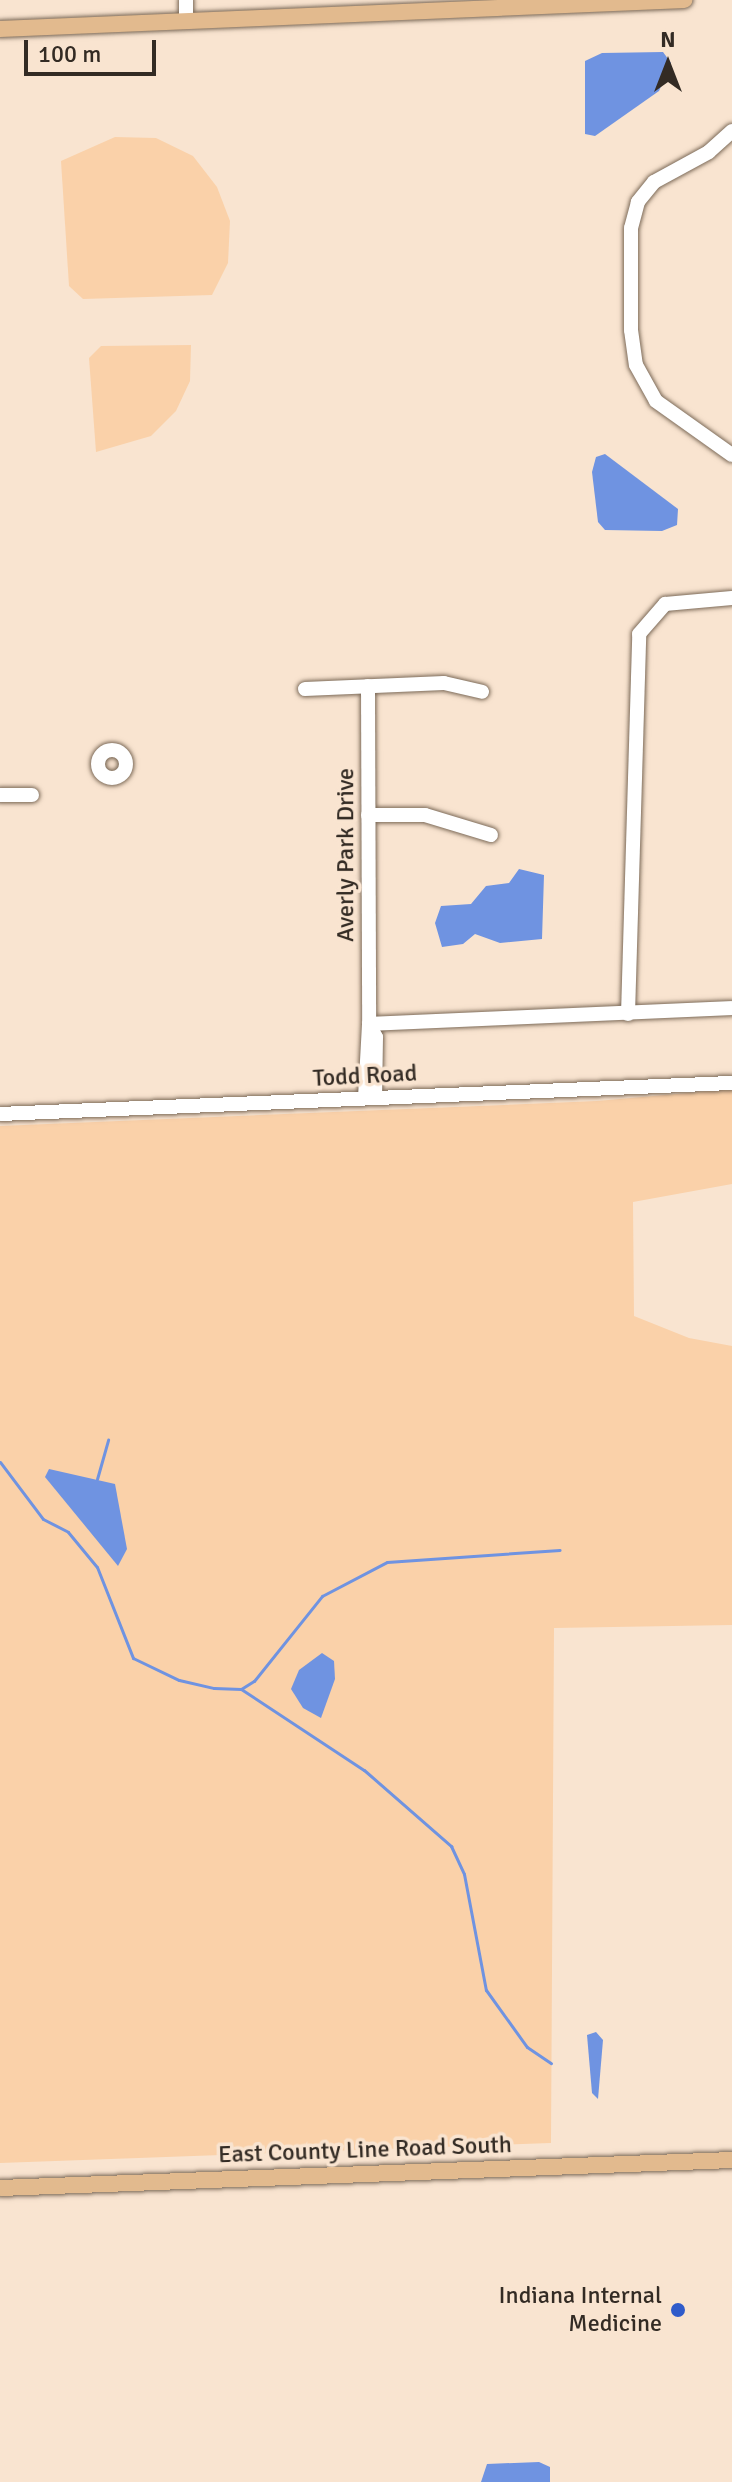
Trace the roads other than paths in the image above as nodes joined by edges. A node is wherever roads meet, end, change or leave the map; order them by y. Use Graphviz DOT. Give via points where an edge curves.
graph roads {
  1 [pos="186,0"];
  2 [pos="684,0"];
  3 [pos="395,6"];
  4 [pos="186,21"];
  5 [pos="0,29"];
  6 [pos="730,136"];
  7 [pos="732,455"];
  8 [pos="732,598"];
  9 [pos="368,686"];
  10 [pos="305,689"];
  11 [pos="482,692"];
  12 [pos="0,795"];
  13 [pos="32,795"];
  14 [pos="368,815"];
  15 [pos="491,835"];
  16 [pos="732,1008"];
  17 [pos="628,1014"];
  18 [pos="369,1024"];
  19 [pos="732,1083"];
  20 [pos="370,1098"];
  21 [pos="0,1114"];
  22 [pos="732,2160"];
  23 [pos="0,2188"];
  1 -- 4 [label="street"];
  2 -- 3 [label="main road"];
  3 -- 4 [label="main road"];
  4 -- 5 [label="main road"];
  6 -- 7 [label="street" via="654,182 638,202 632,224 631,330 636,365 656,401"];
  8 -- 17 [label="street" via="665,604 639,634"];
  9 -- 10 [label="street"];
  9 -- 11 [label="street" via="444,683"];
  9 -- 14 [label="street, Averly Park Drive"];
  12 -- 13 [label="street"];
  14 -- 15 [label="street" via="425,815"];
  14 -- 18 [label="street, Averly Park Drive"];
  16 -- 17 [label="street"];
  17 -- 18 [label="street"];
  18 -- 20 [label="street, Averly Park Drive" via="376,1037"];
  19 -- 20 [label="street, Todd Road"];
  20 -- 21 [label="street, Todd Road"];
  22 -- 23 [label="main road, East County Line Road South"];
}
